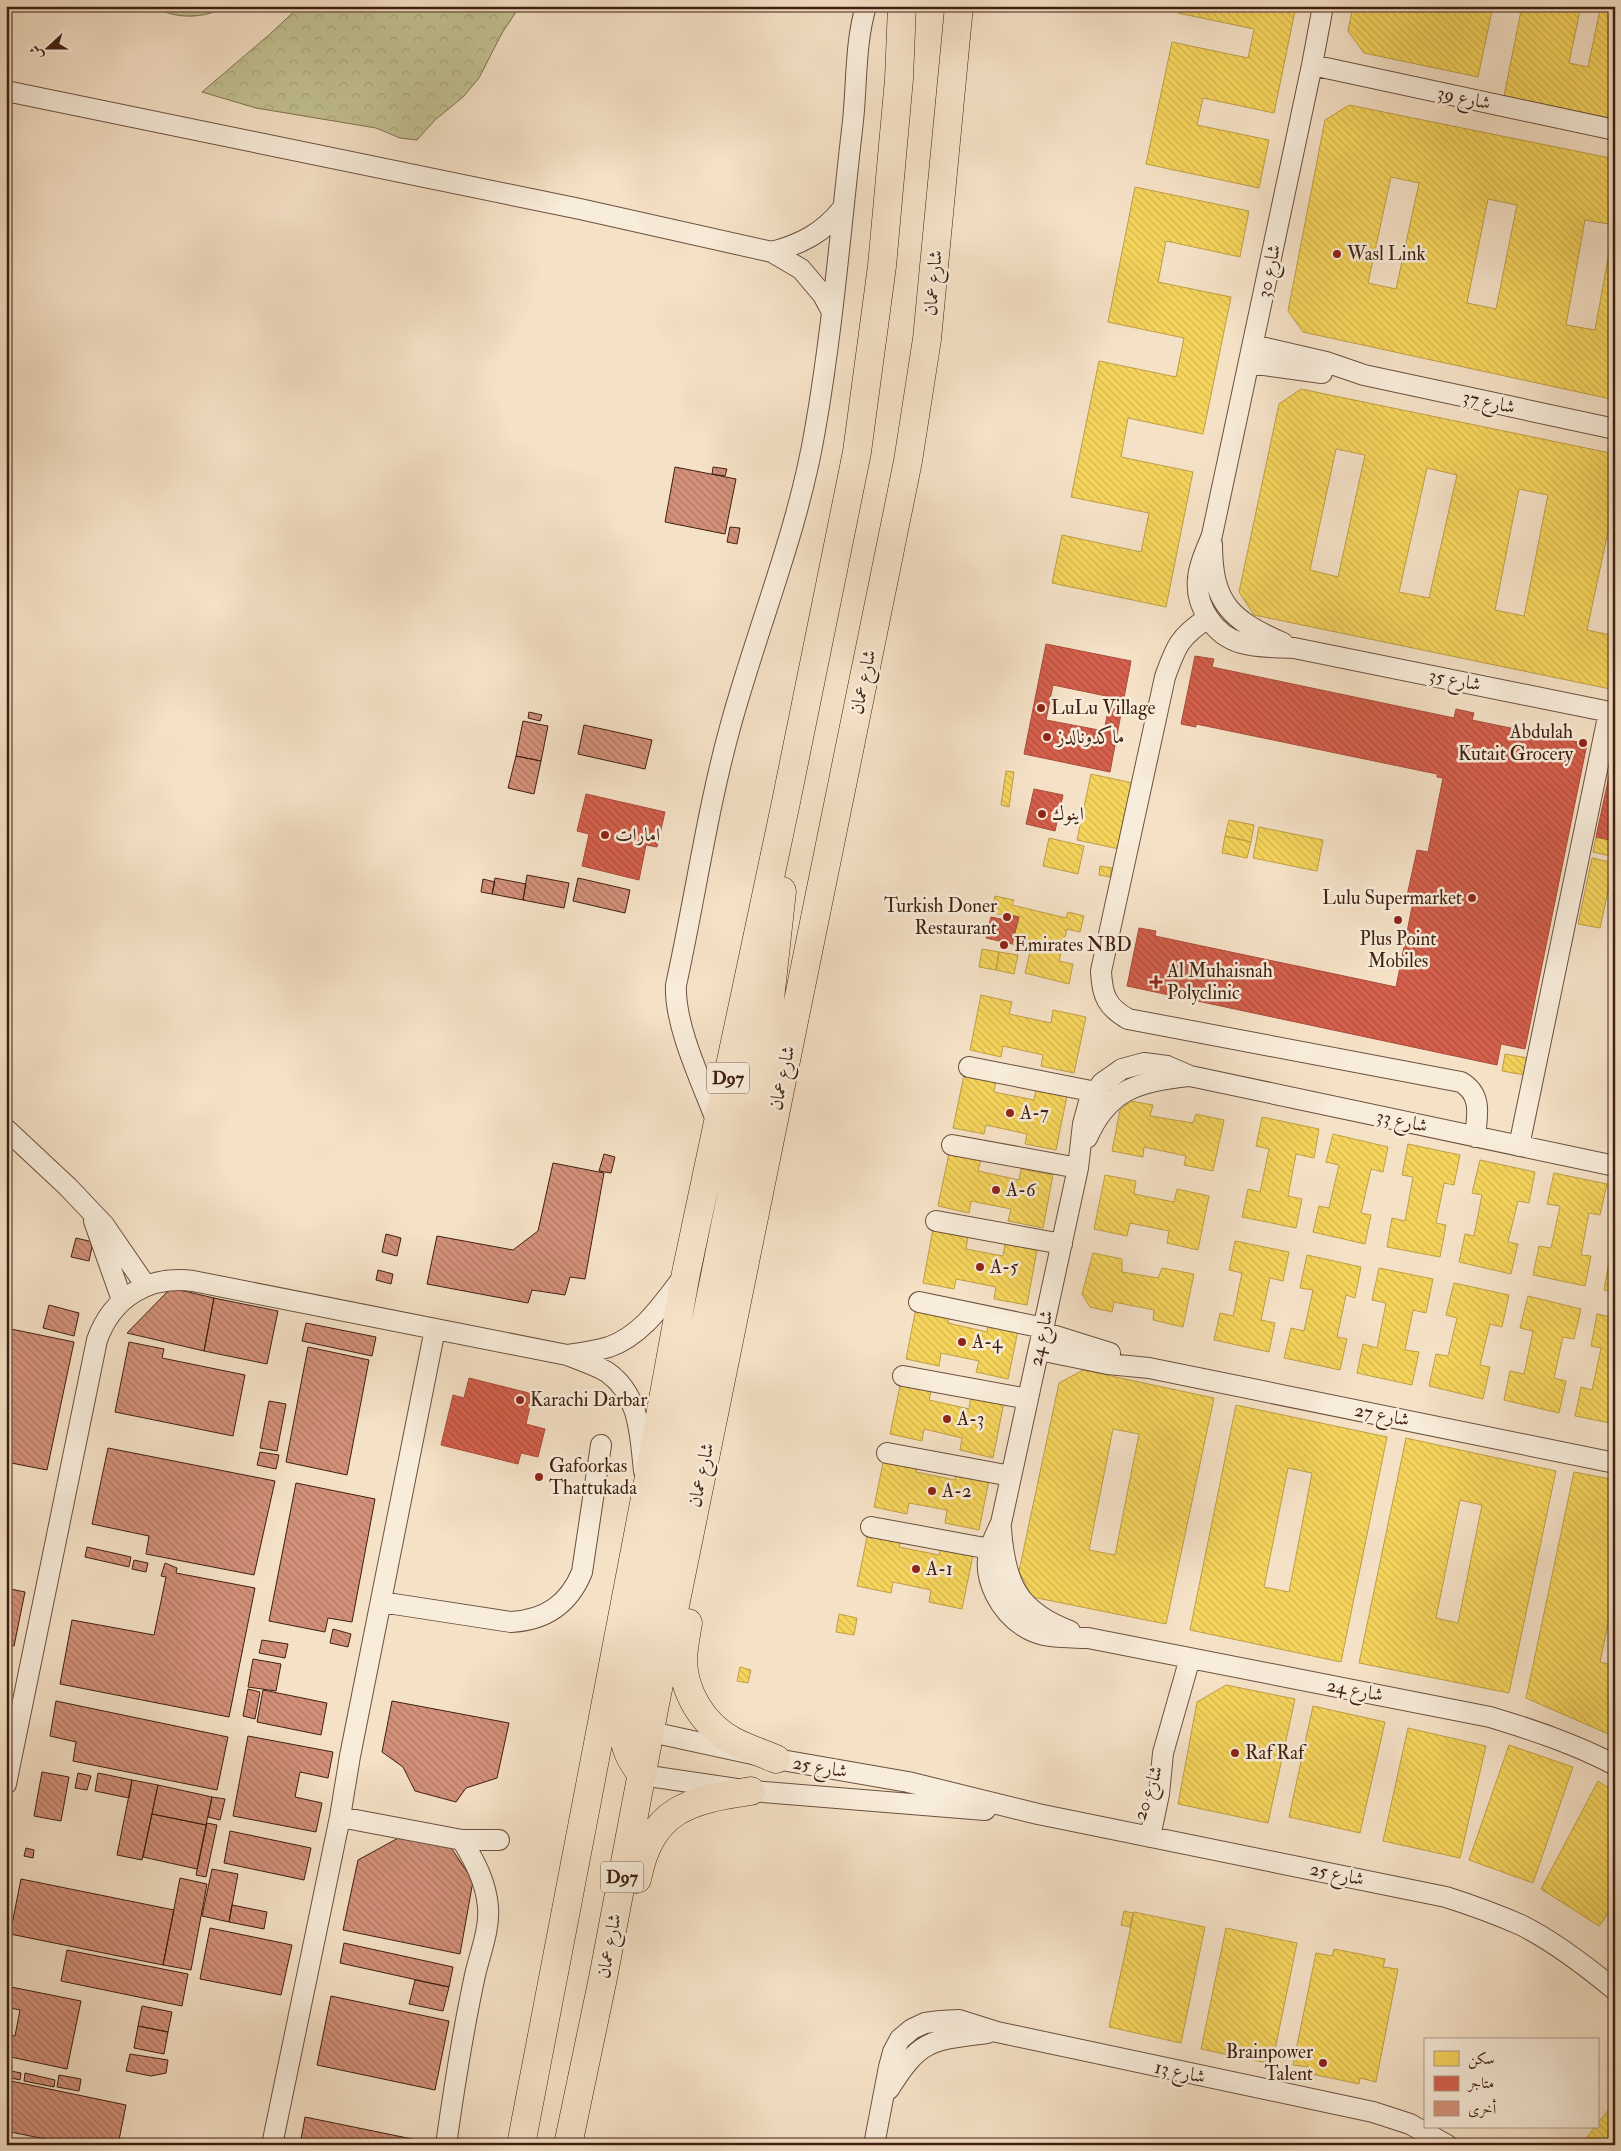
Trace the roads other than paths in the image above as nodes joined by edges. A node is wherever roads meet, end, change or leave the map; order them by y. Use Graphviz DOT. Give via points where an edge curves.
graph roads {
  1 [pos="866,6"];
  2 [pos="902,6"];
  3 [pos="959,6"];
  4 [pos="1323,6"];
  5 [pos="1312,65"];
  6 [pos="6,91"];
  7 [pos="1615,130"];
  8 [pos="842,209"];
  9 [pos="772,252"];
  10 [pos="831,310"];
  11 [pos="1251,354"];
  12 [pos="1615,429"];
  13 [pos="1212,535"];
  14 [pos="1208,618"];
  15 [pos="1294,648"];
  16 [pos="1612,712"];
  17 [pos="786,802"];
  18 [pos="969,1067"];
  19 [pos="1190,1076"];
  20 [pos="1096,1092"];
  21 [pos="718,1125"];
  22 [pos="6,1129"];
  23 [pos="1475,1136"];
  24 [pos="952,1145"];
  25 [pos="1519,1146"];
  26 [pos="1079,1160"];
  27 [pos="1615,1166"];
  28 [pos="91,1212"];
  29 [pos="936,1221"];
  30 [pos="1062,1244"];
  31 [pos="686,1273"];
  32 [pos="146,1286"];
  33 [pos="122,1300"];
  34 [pos="919,1302"];
  35 [pos="436,1329"];
  36 [pos="1042,1337"];
  37 [pos="567,1355"];
  38 [pos="903,1376"];
  39 [pos="1028,1399"];
  40 [pos="601,1445"];
  41 [pos="887,1454"];
  42 [pos="1615,1463"];
  43 [pos="1011,1476"];
  44 [pos="646,1493"];
  45 [pos="695,1506"];
  46 [pos="1001,1523"];
  47 [pos="871,1527"];
  48 [pos="990,1549"];
  49 [pos="381,1602"];
  50 [pos="1088,1638"];
  51 [pos="1182,1656"];
  52 [pos="625,1726"];
  53 [pos="776,1759"];
  54 [pos="1615,1765"];
  55 [pos="642,1776"];
  56 [pos="6,1784"];
  57 [pos="751,1791"];
  58 [pos="1038,1814"];
  59 [pos="340,1817"];
  60 [pos="1142,1835"];
  61 [pos="462,1840"];
  62 [pos="499,1840"];
  63 [pos="603,1978"];
  64 [pos="1615,1990"];
  65 [pos="272,2145"];
  66 [pos="446,2145"];
  67 [pos="520,2145"];
  68 [pos="568,2145"];
  69 [pos="874,2145"];
  70 [pos="1447,2145"];
  1 -- 8 [label="street" via="860,34"];
  2 -- 17 [label="main road, شارع عمان / D97" via="899,79 882,266 858,452"];
  3 -- 45 [label="main road, شارع عمان / D97" via="927,339 908,461"];
  4 -- 5 [label="street, شارع 30"];
  5 -- 7 [label="street, شارع 39"];
  5 -- 11 [label="street, شارع 30"];
  6 -- 9 [label="street" via="580,209"];
  8 -- 9 [label="street" via="832,222 812,237"];
  8 -- 10 [label="street"];
  9 -- 10 [label="street" via="801,269 813,281"];
  10 -- 21 [label="street" via="820,399 803,488 722,756 676,985 680,1021"];
  11 -- 12 [label="street, شارع 37" via="1323,374 1364,375"];
  11 -- 13 [label="street, شارع 30"];
  13 -- 14 [label="street, شارع 30" via="1198,578 1198,592"];
  13 -- 15 [label="street, شارع 30" via="1212,566 1222,600 1246,625"];
  14 -- 15 [label="street, شارع 30" via="1222,633 1240,643"];
  14 -- 23 [label="street" via="1185,635 1176,648 1165,677 1101,971 1107,1001 1128,1019 1461,1082 1476,1098"];
  15 -- 16 [label="street, شارع 35"];
  16 -- 25 [label="street"];
  17 -- 21 [label="main road, شارع عمان / D97"];
  17 -- 52 [label="main road" via="784,871 769,1008"];
  18 -- 20 [label="street"];
  19 -- 20 [label="street, شارع 33" via="1167,1066 1144,1063 1122,1069 1102,1083"];
  19 -- 23 [label="street, شارع 33"];
  19 -- 26 [label="street, شارع 33" via="1146,1082 1128,1089 1112,1101 1099,1116"];
  20 -- 26 [label="street, شارع 33" via="1089,1102"];
  21 -- 31 [label="main road, شارع عمان / D97"];
  22 -- 28 [label="street"];
  23 -- 25 [label="street, شارع 33"];
  24 -- 26 [label="street"];
  25 -- 27 [label="street, شارع 33"];
  26 -- 30 [label="street, شارع 24"];
  28 -- 32 [label="street" via="115,1240"];
  28 -- 33 [label="street"];
  29 -- 30 [label="street"];
  30 -- 36 [label="street, شارع 24"];
  31 -- 37 [label="street" via="651,1317 632,1335 608,1347"];
  31 -- 44 [label="main road, شارع عمان / D97"];
  32 -- 33 [label="street"];
  32 -- 35 [label="street" via="169,1280 193,1281"];
  33 -- 56 [label="street" via="107,1318 97,1340"];
  34 -- 36 [label="street, شارع 27"];
  35 -- 37 [label="street"];
  35 -- 49 [label="street"];
  36 -- 39 [label="street, شارع 24"];
  36 -- 42 [label="street, شارع 27" via="1108,1364 1149,1368"];
  37 -- 44 [label="street" via="606,1372 626,1392 638,1418"];
  38 -- 39 [label="street"];
  39 -- 43 [label="street, شارع 24"];
  40 -- 49 [label="street" via="582,1572 567,1599 555,1609 542,1617 511,1622"];
  41 -- 43 [label="street"];
  43 -- 46 [label="street, شارع 24"];
  44 -- 52 [label="main road, شارع عمان / D97"];
  45 -- 52 [label="main road, شارع عمان / D97"];
  45 -- 53 [label="main road" via="697,1556 683,1658 688,1688 704,1718 718,1731"];
  46 -- 48 [label="street, شارع 24"];
  46 -- 50 [label="street, شارع 24" via="1006,1570 1024,1603 1055,1626"];
  47 -- 48 [label="street"];
  48 -- 50 [label="street, شارع 24" via="988,1569 994,1594 1008,1615 1029,1630 1053,1637"];
  49 -- 59 [label="street"];
  50 -- 51 [label="street, شارع 24"];
  51 -- 54 [label="street, شارع 24" via="1490,1717 1540,1732"];
  51 -- 60 [label="street, شارع 20" via="1180,1696 1165,1744 1159,1794"];
  52 -- 53 [label="street, شارع 25"];
  52 -- 55 [label="main road" via="626,1751"];
  52 -- 67 [label="main road, شارع عمان / D97"];
  53 -- 58 [label="street, شارع 25" via="908,1782"];
  55 -- 57 [label="street, شارع 25"];
  55 -- 63 [label="main road, شارع عمان / D97"];
  57 -- 58 [label="street, شارع 25"];
  57 -- 63 [label="main road" via="696,1801 660,1826 643,1854 622,1943"];
  58 -- 60 [label="street, شارع 25"];
  59 -- 61 [label="street"];
  59 -- 65 [label="street"];
  60 -- 64 [label="street, شارع 25" via="1446,1897 1477,1907 1558,1946"];
  61 -- 62 [label="street"];
  61 -- 66 [label="street" via="483,1878 489,1908 457,2070"];
  63 -- 68 [label="main road, شارع عمان / D97"];
  69 -- 70 [label="street, شارع 13" via="884,2099 909,2059 925,2046 944,2038 997,2032 1373,2112 1410,2124"];
}
